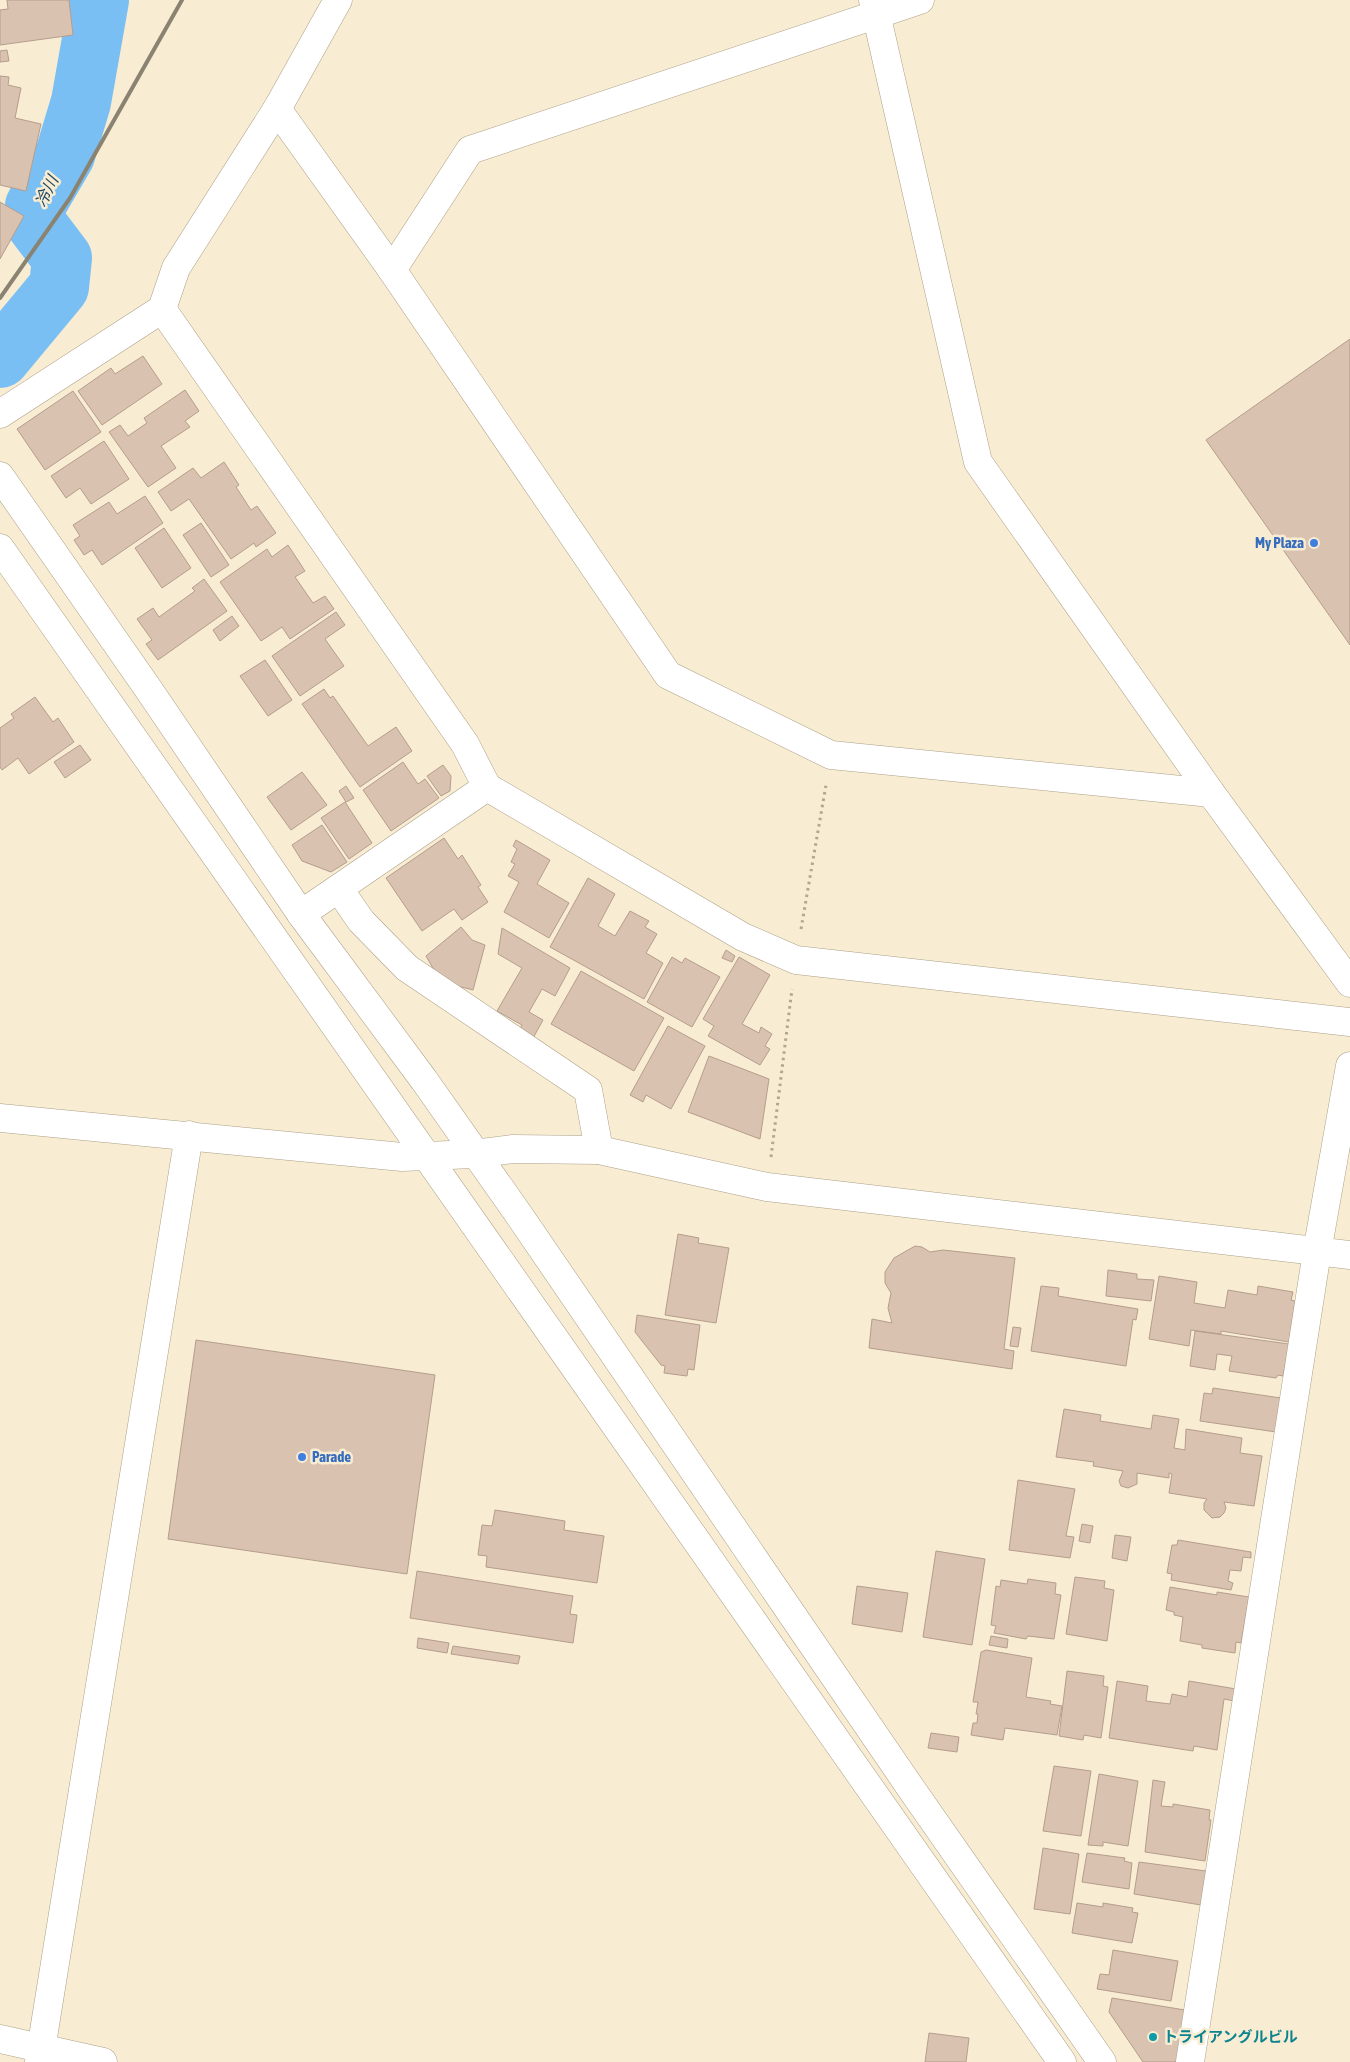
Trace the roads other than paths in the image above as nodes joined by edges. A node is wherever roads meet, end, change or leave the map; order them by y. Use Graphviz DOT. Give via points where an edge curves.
graph roads {
  1 [pos="338,0"];
  2 [pos="920,0"];
  3 [pos="875,7"];
  4 [pos="277,109"];
  5 [pos="392,270"];
  6 [pos="162,309"];
  7 [pos="0,414"];
  8 [pos="0,476"];
  9 [pos="0,548"];
  10 [pos="487,787"];
  11 [pos="1211,793"];
  12 [pos="339,889"];
  13 [pos="301,914"];
  14 [pos="1350,982"];
  15 [pos="1350,1022"];
  16 [pos="1350,1066"];
  17 [pos="0,1118"];
  18 [pos="189,1135"];
  19 [pos="599,1150"];
  20 [pos="474,1154"];
  21 [pos="426,1155"];
  22 [pos="1317,1252"];
  23 [pos="1350,1255"];
  24 [pos="0,2039"];
  25 [pos="40,2055"];
  26 [pos="104,2062"];
  27 [pos="1062,2062"];
  28 [pos="1102,2062"];
  29 [pos="1190,2062"];
  1 -- 4 [label="street"];
  2 -- 3 [label="street"];
  3 -- 5 [label="street" via="470,150"];
  3 -- 11 [label="street" via="978,462"];
  4 -- 5 [label="street"];
  4 -- 6 [label="street" via="176,268"];
  5 -- 11 [label="street" via="668,675 831,755"];
  6 -- 7 [label="street"];
  6 -- 10 [label="street" via="465,744"];
  8 -- 13 [label="street"];
  9 -- 21 [label="street"];
  10 -- 12 [label="street"];
  10 -- 15 [label="street" via="744,937 796,960"];
  11 -- 14 [label="street"];
  12 -- 13 [label="street"];
  12 -- 19 [label="street" via="361,921 407,968 588,1090"];
  13 -- 20 [label="street" via="424,1080"];
  16 -- 22 [label="street"];
  17 -- 18 [label="street"];
  18 -- 21 [label="street" via="402,1157"];
  18 -- 25 [label="street"];
  19 -- 20 [label="street" via="513,1149"];
  19 -- 22 [label="street" via="767,1187"];
  20 -- 21 [label="street"];
  20 -- 28 [label="street"];
  21 -- 27 [label="street"];
  22 -- 23 [label="street"];
  22 -- 29 [label="street"];
  24 -- 25 [label="street"];
  25 -- 26 [label="street"];
}
